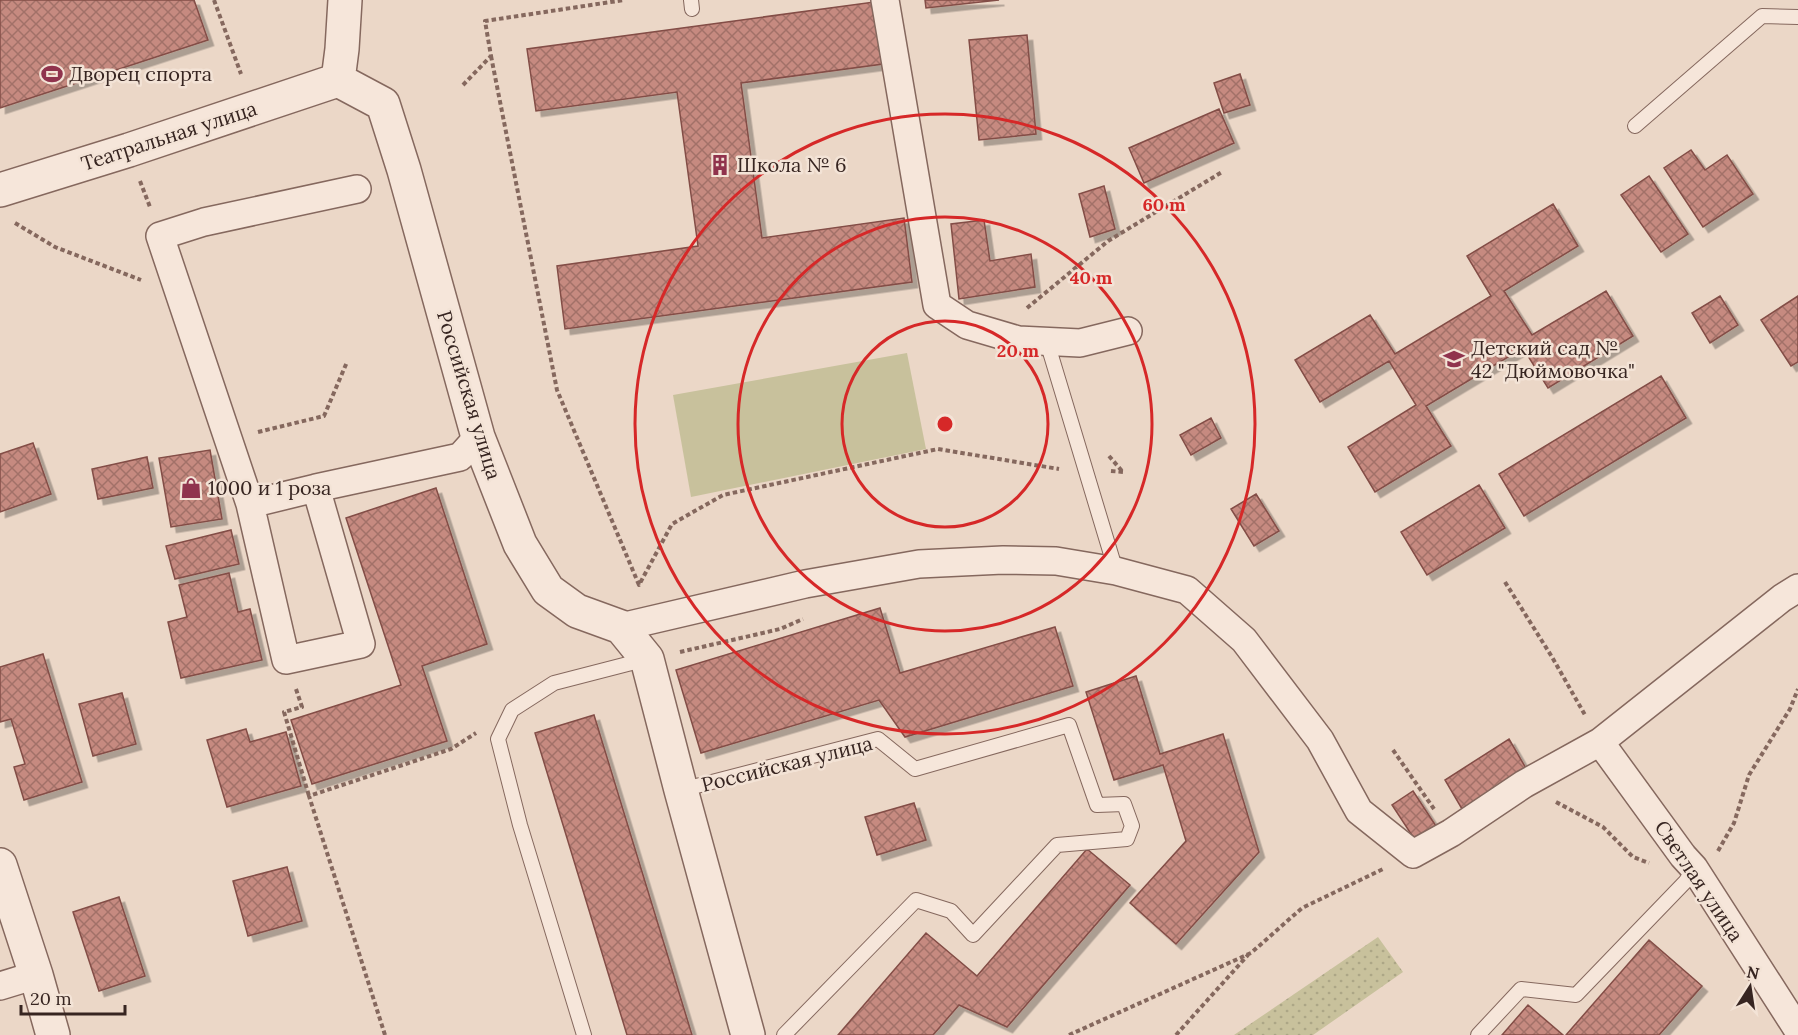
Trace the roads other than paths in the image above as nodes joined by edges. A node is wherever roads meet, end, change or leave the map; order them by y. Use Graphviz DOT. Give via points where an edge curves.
graph roads {
  1 [pos="345,0"];
  2 [pos="885,0"];
  3 [pos="1798,17"];
  4 [pos="338,80"];
  5 [pos="1635,126"];
  6 [pos="357,189"];
  7 [pos="0,190"];
  8 [pos="1128,331"];
  9 [pos="1047,342"];
  10 [pos="478,437"];
  11 [pos="316,488"];
  12 [pos="250,504"];
  13 [pos="1116,570"];
  14 [pos="1798,588"];
  15 [pos="621,627"];
  16 [pos="647,659"];
  17 [pos="1600,742"];
  18 [pos="681,790"];
  19 [pos="0,865"];
  20 [pos="1694,876"];
  21 [pos="36,975"];
  22 [pos="0,986"];
  23 [pos="1792,1029"];
  24 [pos="53,1035"];
  25 [pos="584,1035"];
  26 [pos="748,1035"];
  27 [pos="784,1035"];
  28 [pos="1478,1035"];
  1 -- 4 [label="street"];
  2 -- 9 [label="street" via="937,305 967,324 1018,340"];
  3 -- 5 [label="lane" via="1762,16"];
  4 -- 7 [label="street, Театральная улица"];
  4 -- 10 [label="street, Российская улица" via="383,104"];
  6 -- 12 [label="street" via="204,222 160,236"];
  8 -- 9 [label="street" via="1080,343"];
  9 -- 13 [label="lane"];
  10 -- 11 [label="street" via="460,458"];
  10 -- 15 [label="street, Российская улица" via="520,544 548,590 577,611"];
  11 -- 12 [label="street"];
  11 -- 12 [label="street" via="361,644 286,660"];
  13 -- 15 [label="street" via="1056,561 919,564 805,584"];
  13 -- 17 [label="street" via="1187,590 1244,640 1320,740 1359,811 1413,854 1524,784"];
  14 -- 17 [label="street"];
  15 -- 16 [label="street, Российская улица"];
  16 -- 18 [label="street, Российская улица"];
  16 -- 25 [label="lane" via="554,683 512,711 498,739"];
  17 -- 20 [label="street, Светлая улица"];
  18 -- 26 [label="street, Российская улица"];
  18 -- 27 [label="lane, Российская улица" via="878,739 915,769 1069,726 1096,805 1124,804 1132,826 1126,839 1057,845 973,935 951,911 916,900"];
  19 -- 21 [label="street"];
  20 -- 23 [label="street, Светлая улица"];
  20 -- 28 [label="lane" via="1576,995 1521,989"];
  21 -- 22 [label="street"];
  21 -- 24 [label="street"];
}
